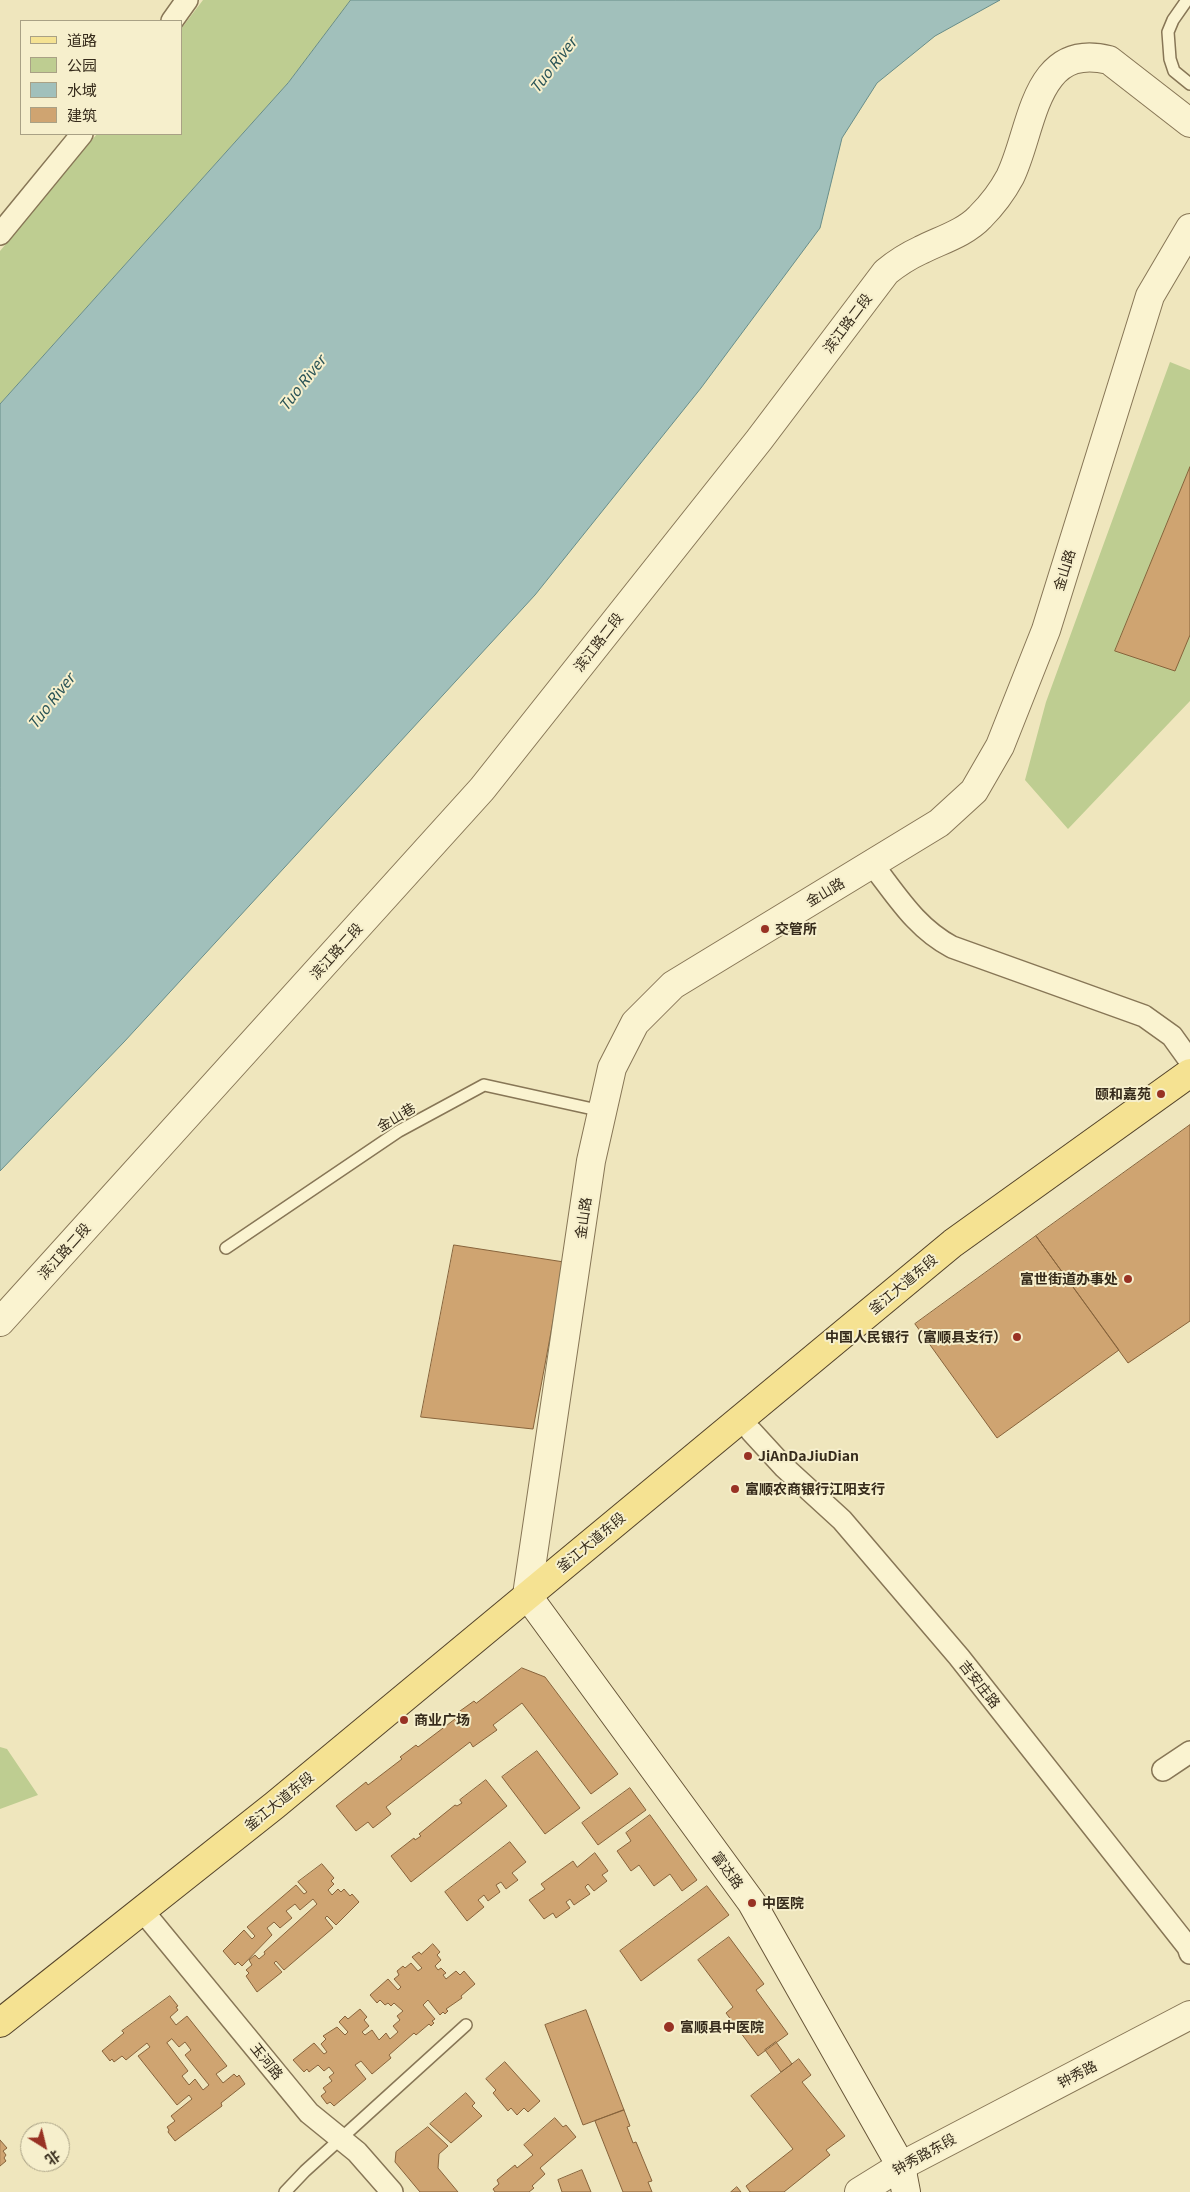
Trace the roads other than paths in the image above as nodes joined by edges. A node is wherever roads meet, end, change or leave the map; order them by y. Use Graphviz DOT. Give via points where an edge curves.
graph roads {
  1 [pos="187,0"];
  2 [pos="1187,0"];
  3 [pos="173,20"];
  4 [pos="1190,84"];
  5 [pos="1190,123"];
  6 [pos="81,135"];
  7 [pos="1190,228"];
  8 [pos="0,234"];
  9 [pos="872,864"];
  10 [pos="1190,1061"];
  11 [pos="1190,1073"];
  12 [pos="1190,1095"];
  13 [pos="602,1111"];
  14 [pos="226,1248"];
  15 [pos="0,1322"];
  16 [pos="751,1431"];
  17 [pos="533,1602"];
  18 [pos="1190,1752"];
  19 [pos="1163,1770"];
  20 [pos="151,1921"];
  21 [pos="1190,1953"];
  22 [pos="1190,2015"];
  23 [pos="0,2023"];
  24 [pos="466,2025"];
  25 [pos="0,2041"];
  26 [pos="963,2132"];
  27 [pos="341,2139"];
  28 [pos="901,2166"];
  29 [pos="285,2192"];
  30 [pos="392,2192"];
  31 [pos="859,2192"];
  32 [pos="906,2192"];
  1 -- 3 [label="street"];
  2 -- 4 [label="lane" via="1169,26 1168,37 1174,71"];
  5 -- 15 [label="street, 滨江路二段" via="1109,60 1096,56 1081,57 1055,72 1033,105 1010,176 996,199 979,218 952,236 903,259 886,272 759,440 482,789"];
  6 -- 8 [label="street"];
  7 -- 9 [label="street, 金山路" via="1150,296 1046,630 1000,746 974,791 939,823"];
  9 -- 10 [label="street" via="918,924 934,938 1144,1016 1172,1036"];
  9 -- 13 [label="street, 金山路" via="673,985 635,1023 612,1068"];
  11 -- 17 [label="main road, 釜江大道东段" via="952,1243"];
  12 -- 16 [label="main road, 釜江大道东段" via="964,1256"];
  13 -- 14 [label="lane, 金山巷" via="484,1085 399,1131"];
  13 -- 17 [label="street, 金山路" via="591,1161"];
  16 -- 17 [label="main road, 釜江大道东段"];
  16 -- 21 [label="street, 吉安庄路" via="784,1467 842,1520 959,1657"];
  17 -- 20 [label="main road, 釜江大道东段" via="404,1720"];
  17 -- 23 [label="main road, 釜江大道东段"];
  17 -- 28 [label="street, 富达路" via="752,1903"];
  18 -- 19 [label="street"];
  20 -- 25 [label="main road, 釜江大道东段"];
  20 -- 27 [label="street, 玉河路" via="309,2113"];
  22 -- 26 [label="street, 钟秀路"];
  24 -- 27 [label="lane"];
  26 -- 28 [label="street, 钟秀路东段"];
  27 -- 29 [label="lane"];
  27 -- 30 [label="street, 玉河路" via="357,2152"];
  28 -- 31 [label="street, 钟秀路东段"];
  28 -- 32 [label="street, 富达路"];
}
